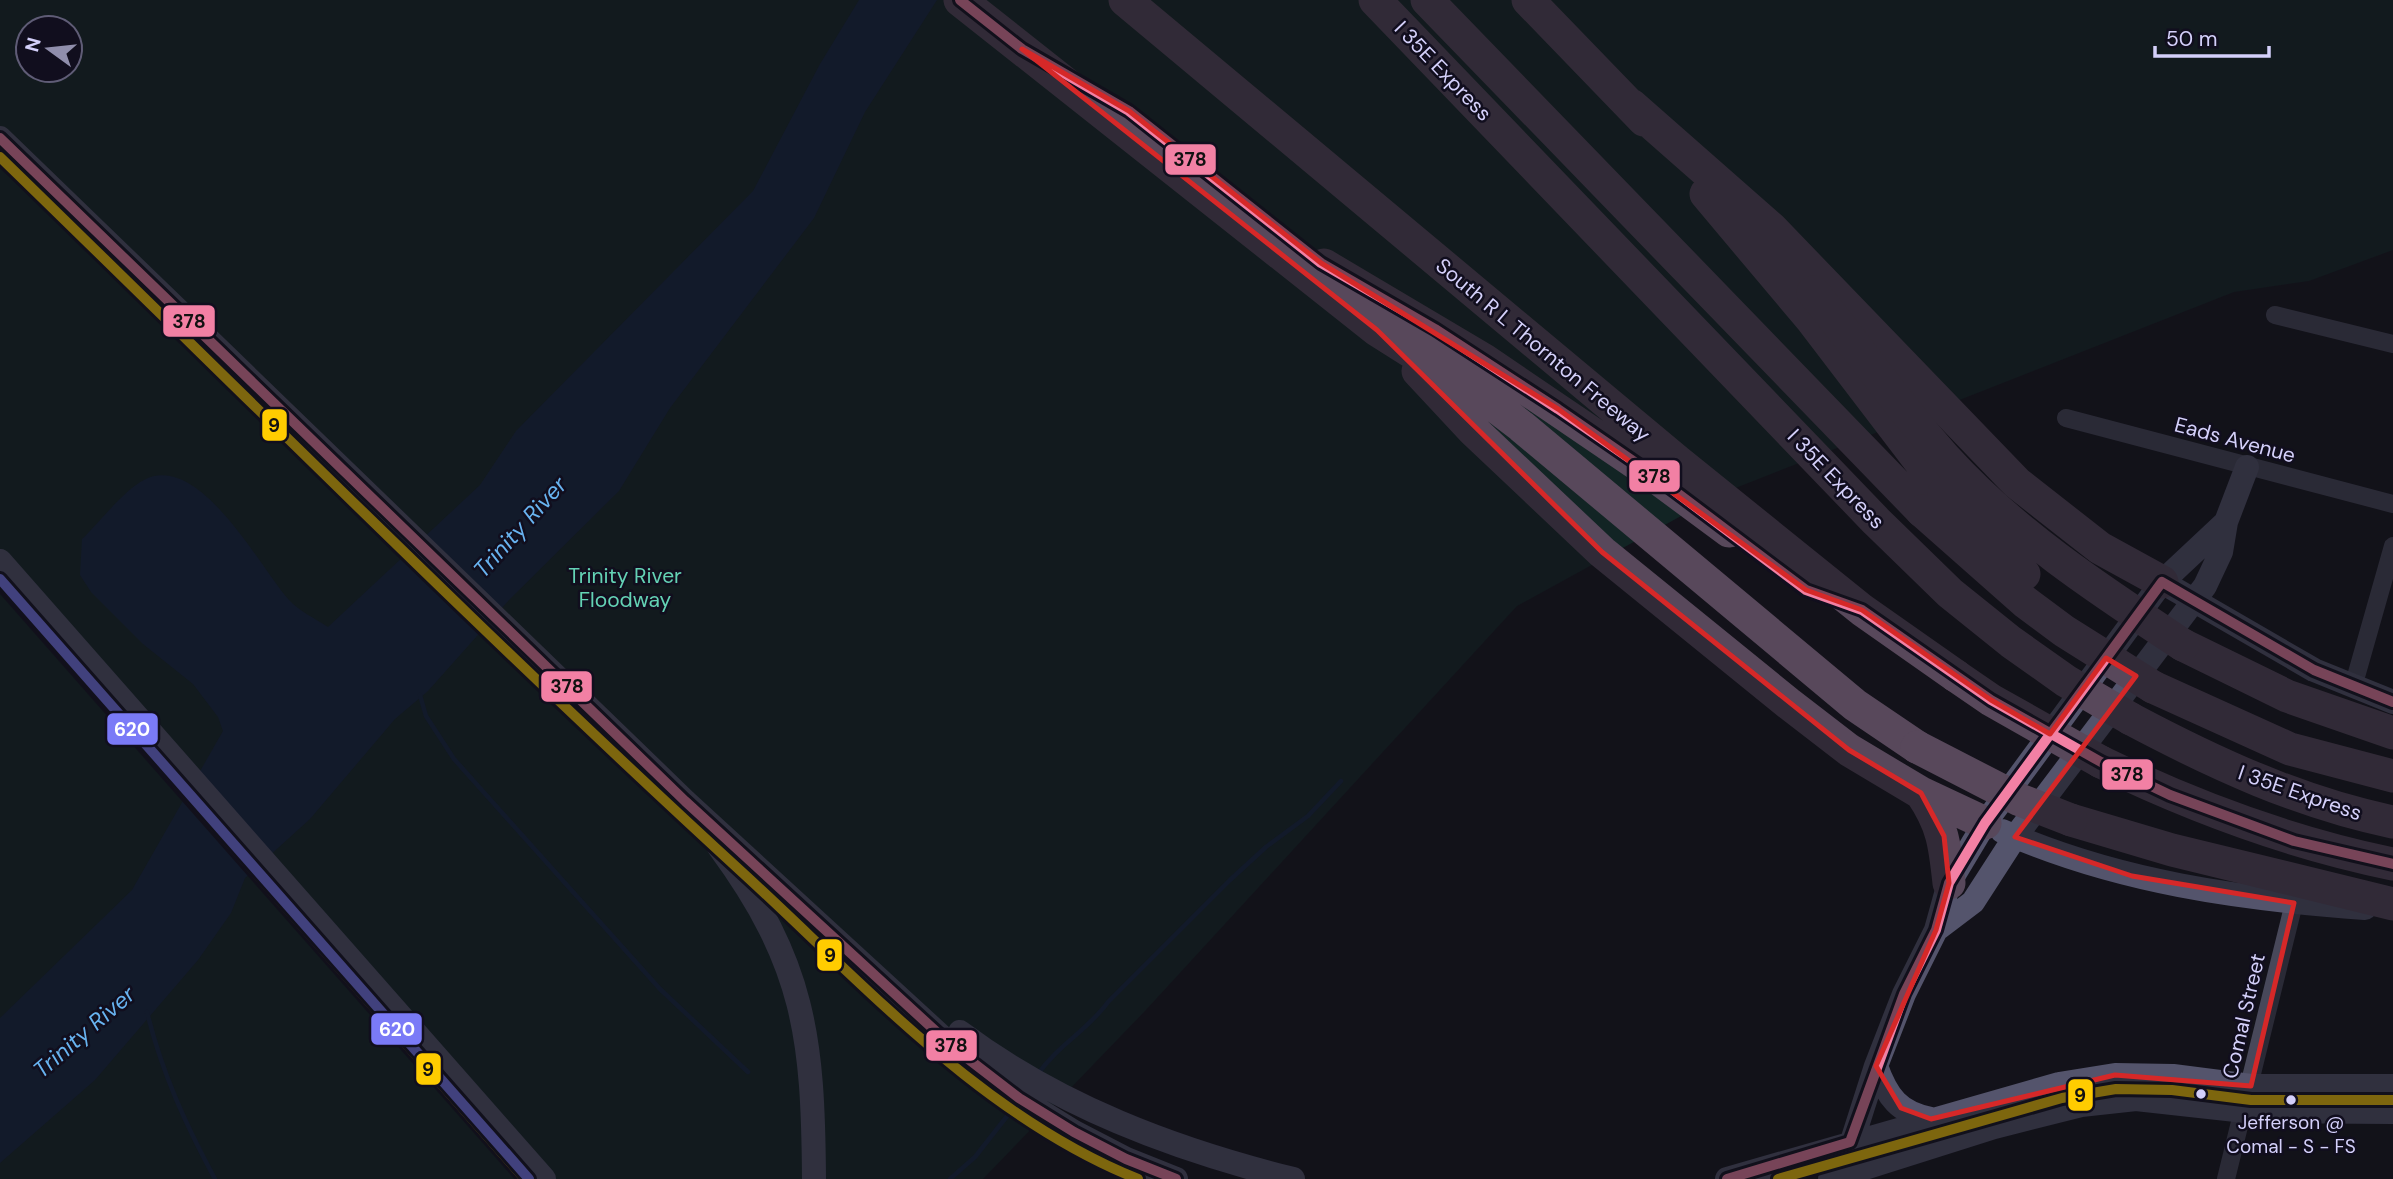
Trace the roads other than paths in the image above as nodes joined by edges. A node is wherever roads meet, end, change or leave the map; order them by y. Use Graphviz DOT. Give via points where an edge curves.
graph roads {
  1 [pos="960,0"];
  2 [pos="1125,0"];
  3 [pos="1375,0"];
  4 [pos="1427,0"];
  5 [pos="1528,0"];
  6 [pos="1023,49"];
  7 [pos="1631,105"];
  8 [pos="0,138"];
  9 [pos="1718,181"];
  10 [pos="2276,315"];
  11 [pos="1377,330"];
  12 [pos="2393,344"];
  13 [pos="2066,418"];
  14 [pos="2247,467"];
  15 [pos="2393,504"];
  16 [pos="2226,522"];
  17 [pos="2393,547"];
  18 [pos="0,561"];
  19 [pos="1800,573"];
  20 [pos="2161,582"];
  21 [pos="2193,600"];
  22 [pos="2167,667"];
  23 [pos="2353,687"];
  24 [pos="2393,702"];
  25 [pos="2393,733"];
  26 [pos="2393,776"];
  27 [pos="1921,793"];
  28 [pos="685,801"];
  29 [pos="2393,822"];
  30 [pos="1986,823"];
  31 [pos="2015,836"];
  32 [pos="2393,864"];
  33 [pos="1949,883"];
  34 [pos="2294,903"];
  35 [pos="2393,904"];
  36 [pos="2393,911"];
  37 [pos="1936,930"];
  38 [pos="852,954"];
  39 [pos="1875,1066"];
  40 [pos="2251,1086"];
  41 [pos="2393,1086"];
  42 [pos="2245,1111"];
  43 [pos="2393,1112"];
  44 [pos="1931,1119"];
  45 [pos="1850,1142"];
  46 [pos="1264,1175"];
  47 [pos="1836,1178"];
  48 [pos="544,1179"];
  49 [pos="814,1179"];
  50 [pos="1176,1179"];
  51 [pos="1293,1179"];
  52 [pos="1727,1179"];
  53 [pos="2226,1179"];
  1 -- 6 [label="highway"];
  2 -- 19 [label="highway, South R L Thornton Freeway"];
  3 -- 29 [label="highway, I 35E Express, bridge" via="1950,593 2066,681 2131,719 2275,788"];
  4 -- 22 [label="highway, bridge" via="1922,511 2044,617"];
  5 -- 7 [label="highway"];
  6 -- 11 [label="highway"];
  6 -- 19 [label="highway" via="1129,111 1321,263 1435,329"];
  7 -- 9 [label="highway"];
  7 -- 22 [label="highway, bridge" via="1812,320 1898,437 1967,519 2065,607 2105,636"];
  8 -- 28 [label="main road"];
  9 -- 20 [label="highway" via="1772,229 2017,483 2100,548"];
  9 -- 22 [label="highway, bridge" via="1947,461"];
  10 -- 12 [label="street"];
  11 -- 27 [label="highway" via="1473,430 1602,552 1850,750"];
  11 -- 35 [label="highway, bridge" via="1512,419 1855,705 1917,747 2020,800 2071,820 2172,850"];
  13 -- 14 [label="street, Eads Avenue"];
  14 -- 15 [label="street, Eads Avenue"];
  14 -- 16 [label="main road"];
  16 -- 20 [label="main road"];
  16 -- 21 [label="main road" via="2211,577"];
  17 -- 23 [label="street"];
  18 -- 48 [label="main road"];
  19 -- 32 [label="highway, South R L Thornton Freeway, bridge" via="1862,610 1991,700 2101,762 2241,824"];
  20 -- 21 [label="main road"];
  20 -- 30 [label="main road"];
  21 -- 23 [label="main road" via="2267,645"];
  21 -- 31 [label="main road"];
  22 -- 25 [label="highway" via="2287,696"];
  22 -- 26 [label="highway" via="2218,698 2261,737 2290,750"];
  23 -- 24 [label="main road"];
  27 -- 30 [label="highway"];
  27 -- 33 [label="highway" via="1944,836"];
  28 -- 38 [label="main road"];
  28 -- 49 [label="main road" via="744,882 778,942 795,984 808,1040"];
  30 -- 31 [label="main road"];
  30 -- 33 [label="main road"];
  31 -- 34 [label="main road" via="2132,876 2211,893"];
  31 -- 37 [label="main road" via="1973,902"];
  33 -- 37 [label="main road"];
  34 -- 36 [label="main road"];
  34 -- 40 [label="street, Comal Street"];
  37 -- 39 [label="main road"];
  38 -- 46 [label="main road" via="986,1052 1042,1086 1114,1121"];
  38 -- 50 [label="main road" via="954,1048 1019,1098 1084,1138"];
  39 -- 44 [label="main road" via="1900,1108"];
  39 -- 45 [label="main road"];
  40 -- 41 [label="main road"];
  40 -- 42 [label="street, Comal Street"];
  40 -- 44 [label="main road" via="2173,1076 2115,1075 2059,1084"];
  42 -- 43 [label="main road"];
  42 -- 47 [label="main road" via="2136,1099 2081,1105 1994,1127"];
  42 -- 53 [label="street, Comal Street"];
  44 -- 45 [label="main road"];
  45 -- 47 [label="main road"];
  45 -- 52 [label="main road"];
  46 -- 51 [label="main road"];
}
